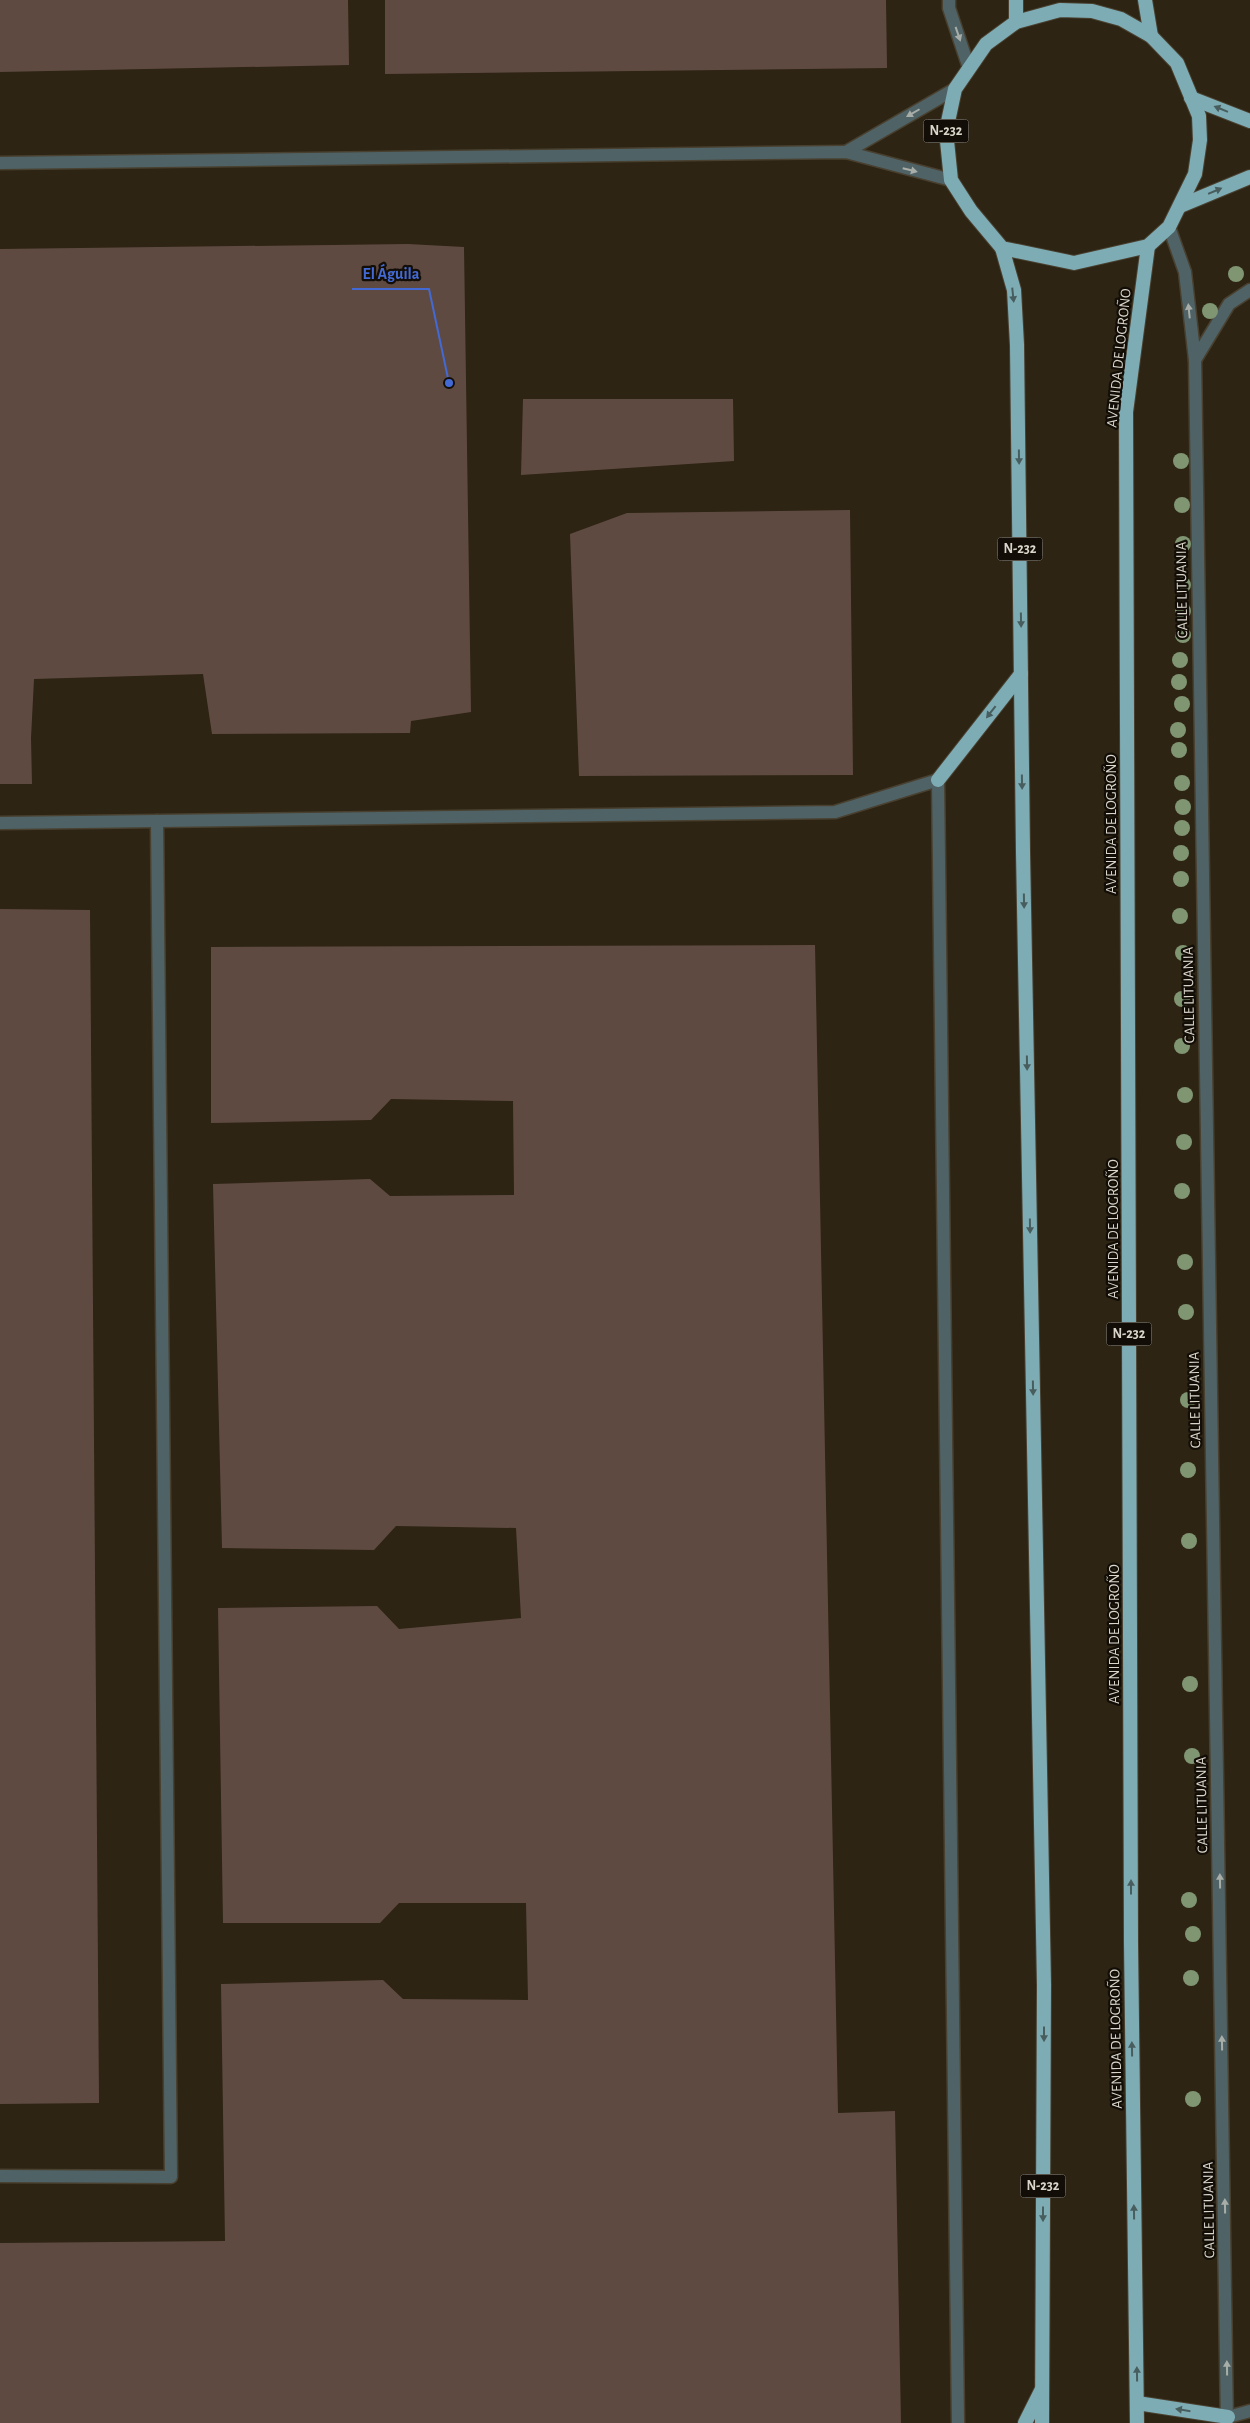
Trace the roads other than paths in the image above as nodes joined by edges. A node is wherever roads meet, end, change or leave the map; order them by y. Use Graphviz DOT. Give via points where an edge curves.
graph roads {
  1 [pos="949,0"];
  2 [pos="1016,0"];
  3 [pos="1145,0"];
  4 [pos="1016,22"];
  5 [pos="1151,36"];
  6 [pos="969,68"];
  7 [pos="955,89"];
  8 [pos="1191,98"];
  9 [pos="1250,121"];
  10 [pos="846,152"];
  11 [pos="0,163"];
  12 [pos="1250,177"];
  13 [pos="951,180"];
  14 [pos="1180,206"];
  15 [pos="1169,228"];
  16 [pos="1148,246"];
  17 [pos="1002,248"];
  18 [pos="1250,290"];
  19 [pos="1195,360"];
  20 [pos="1021,674"];
  21 [pos="938,780"];
  22 [pos="157,821"];
  23 [pos="0,823"];
  24 [pos="0,2176"];
  25 [pos="1042,2388"];
  26 [pos="1137,2403"];
  27 [pos="1250,2411"];
  28 [pos="1225,2421"];
  29 [pos="958,2423"];
  30 [pos="1025,2423"];
  31 [pos="1042,2423"];
  32 [pos="1137,2423"];
  1 -- 6 [label="street, one-way"];
  2 -- 4 [label="highway"];
  3 -- 5 [label="highway"];
  4 -- 5 [label="highway, N-232" via="1050,11 1092,10 1121,19"];
  4 -- 6 [label="highway, N-232" via="986,44"];
  5 -- 8 [label="highway, N-232" via="1177,63"];
  6 -- 7 [label="highway, N-232"];
  7 -- 10 [label="street, one-way"];
  7 -- 13 [label="highway, N-232" via="946,131"];
  9 -- 8 [label="highway, one-way"];
  8 -- 14 [label="highway, N-232" via="1199,116 1200,140 1195,174"];
  10 -- 11 [label="street"];
  10 -- 13 [label="street, one-way"];
  14 -- 12 [label="highway, one-way"];
  13 -- 17 [label="highway, N-232" via="971,211"];
  14 -- 15 [label="highway, N-232"];
  15 -- 16 [label="highway, N-232"];
  19 -- 15 [label="street, CALLE LITUANIA, one-way" via="1185,272"];
  16 -- 17 [label="highway, N-232" via="1074,263"];
  26 -- 16 [label="highway, AVENIDA DE LOGROÑO / N-232, one-way" via="1131,1923 1126,412"];
  17 -- 20 [label="highway, N-232, one-way" via="1014,290 1017,345"];
  18 -- 19 [label="street" via="1229,304"];
  28 -- 19 [label="street, CALLE LITUANIA, one-way"];
  20 -- 21 [label="highway, one-way"];
  20 -- 25 [label="highway, N-232, one-way" via="1044,1985"];
  21 -- 22 [label="street" via="835,812"];
  21 -- 29 [label="street"];
  22 -- 23 [label="street"];
  22 -- 24 [label="street" via="170,2177"];
  25 -- 30 [label="highway"];
  25 -- 31 [label="highway, N-232"];
  28 -- 26 [label="highway, one-way"];
  26 -- 32 [label="highway, AVENIDA DE LOGROÑO / N-232"];
  27 -- 28 [label="street"];
}
